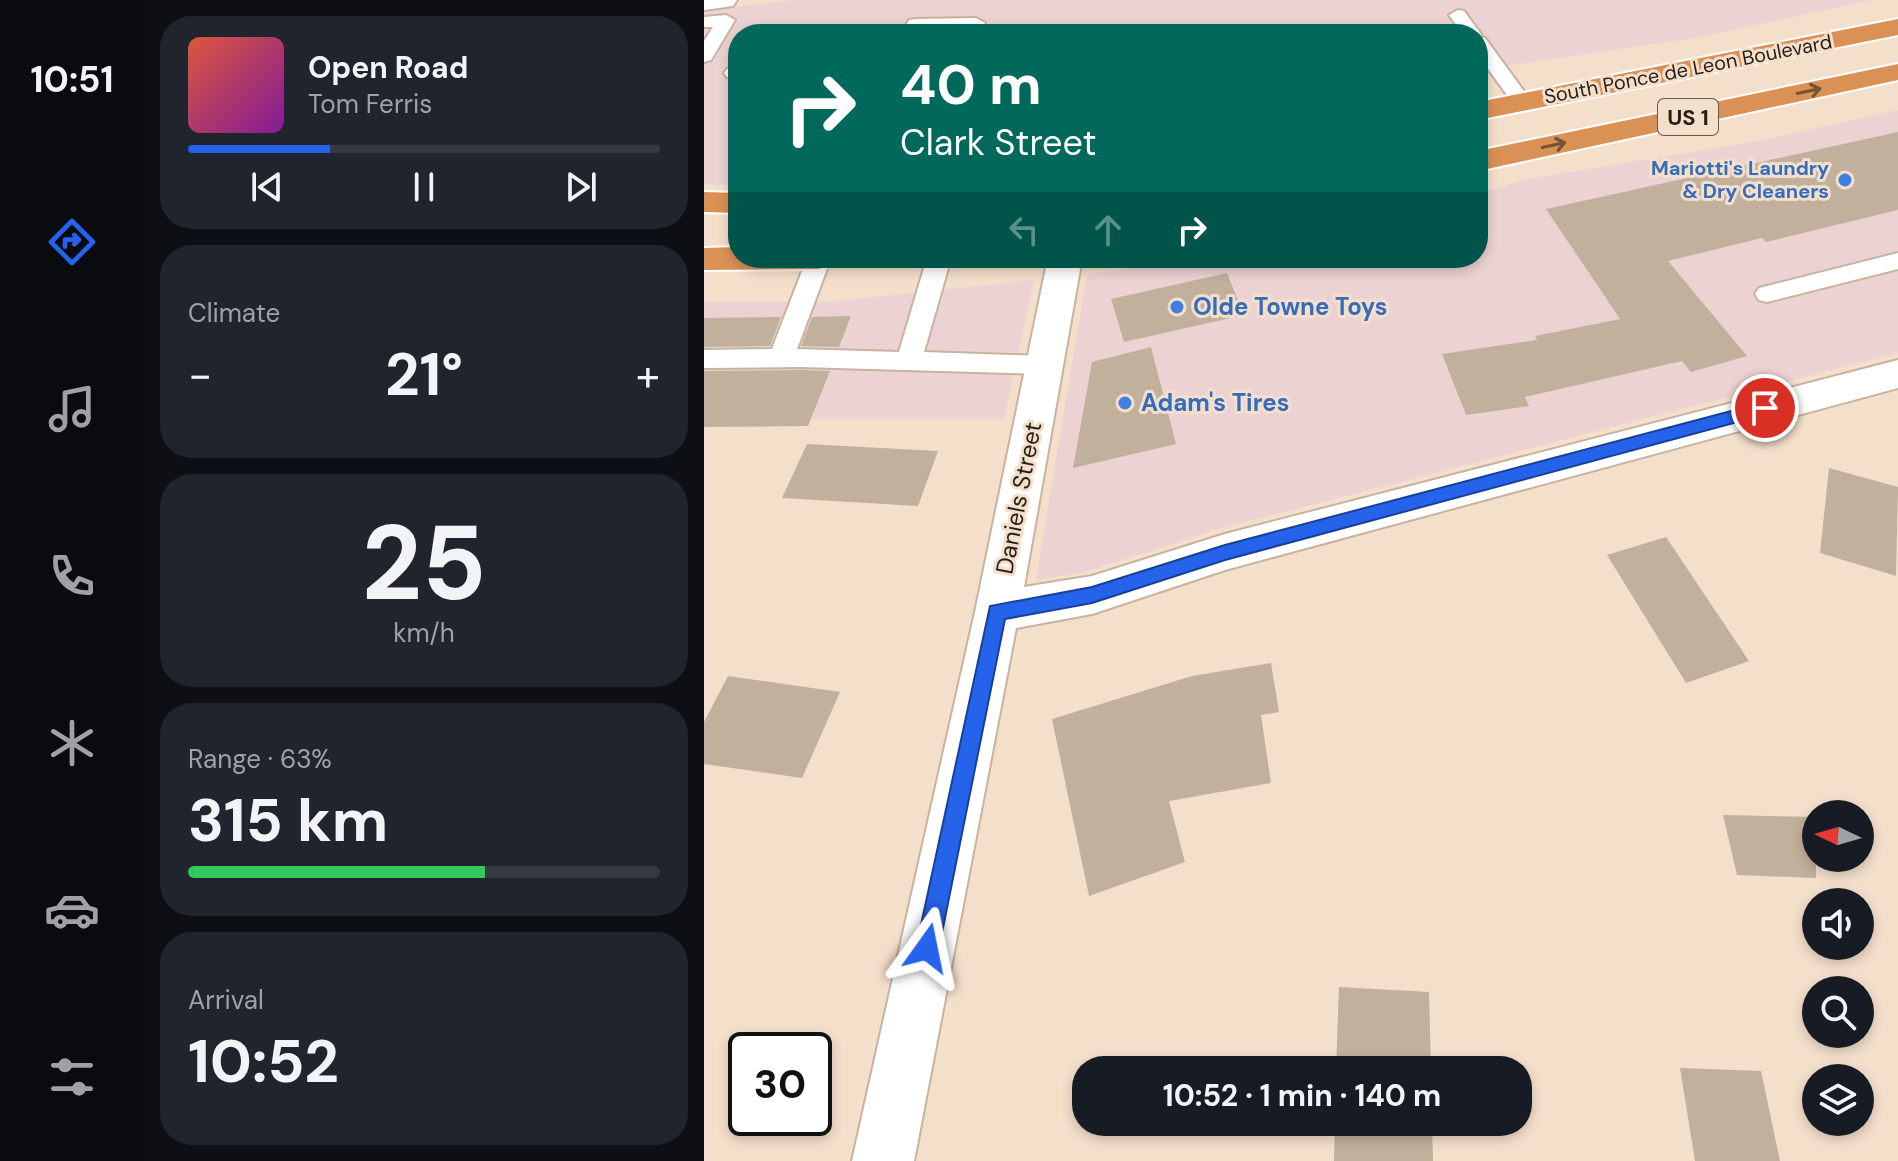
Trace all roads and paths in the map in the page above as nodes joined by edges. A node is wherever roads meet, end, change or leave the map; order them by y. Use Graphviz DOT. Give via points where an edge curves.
graph roads {
  1 [pos="724,0"];
  2 [pos="704,2"];
  3 [pos="1458,15"];
  4 [pos="704,22"];
  5 [pos="915,24"];
  6 [pos="976,24"];
  7 [pos="1465,24"];
  8 [pos="1898,27"];
  9 [pos="704,56"];
  10 [pos="1488,56"];
  11 [pos="1898,72"];
  12 [pos="1522,102"];
  13 [pos="1488,109"];
  14 [pos="1488,159"];
  15 [pos="704,259"];
  16 [pos="728,259"];
  17 [pos="1898,261"];
  18 [pos="814,268"];
  19 [pos="936,268"];
  20 [pos="1063,268"];
  21 [pos="1767,294"];
  22 [pos="781,358"];
  23 [pos="704,359"];
  24 [pos="909,361"];
  25 [pos="1044,365"];
  26 [pos="1898,374"];
  27 [pos="997,612"];
  28 [pos="883,1161"];
  1 -- 2 [label="street"];
  3 -- 7 [label="lane"];
  4 -- 9 [label="lane" via="726,20"];
  5 -- 6 [label="lane"];
  8 -- 12 [label="highway, South Ponce de Leon Boulevard / US 1"];
  10 -- 12 [label="lane"];
  14 -- 11 [label="highway, South Ponce de Leon Boulevard / US 1, one-way"];
  12 -- 13 [label="highway, South Ponce de Leon Boulevard / US 1"];
  15 -- 16 [label="highway"];
  17 -- 21 [label="lane"];
  18 -- 22 [label="lane"];
  19 -- 24 [label="lane"];
  20 -- 25 [label="street, Daniels Street"];
  22 -- 23 [label="lane"];
  22 -- 24 [label="lane"];
  24 -- 25 [label="lane"];
  25 -- 27 [label="street, Daniels Street"];
  26 -- 27 [label="street" via="1240,548 1092,595"];
  27 -- 28 [label="street, Daniels Street"];
}
